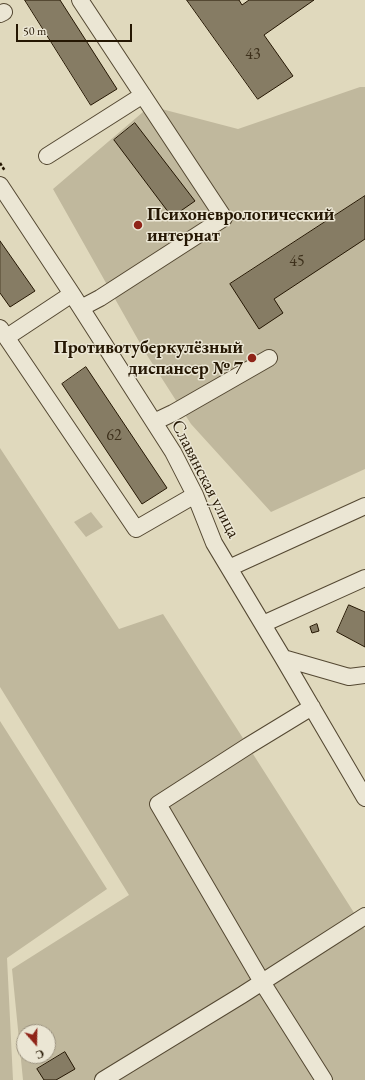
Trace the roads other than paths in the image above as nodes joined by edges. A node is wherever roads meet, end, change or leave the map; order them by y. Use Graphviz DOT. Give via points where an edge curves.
graph roads {
  1 [pos="80,0"];
  2 [pos="143,95"];
  3 [pos="47,156"];
  4 [pos="0,185"];
  5 [pos="72,294"];
  6 [pos="81,308"];
  7 [pos="3,332"];
  8 [pos="269,358"];
  9 [pos="154,422"];
  10 [pos="195,495"];
  11 [pos="365,506"];
  12 [pos="229,568"];
  13 [pos="365,578"];
  14 [pos="263,624"];
  15 [pos="283,658"];
  16 [pos="365,675"];
  17 [pos="312,707"];
  18 [pos="365,798"];
  19 [pos="365,916"];
  20 [pos="262,982"];
  21 [pos="103,1080"];
  22 [pos="324,1080"];
  1 -- 2 [label="street"];
  2 -- 3 [label="street"];
  2 -- 6 [label="street" via="224,218"];
  4 -- 5 [label="street, Славянская улица"];
  5 -- 6 [label="street, Славянская улица"];
  5 -- 7 [label="street"];
  6 -- 9 [label="street, Славянская улица"];
  7 -- 10 [label="street" via="136,529"];
  8 -- 9 [label="street"];
  9 -- 10 [label="street, Славянская улица"];
  10 -- 12 [label="street, Славянская улица" via="214,543"];
  11 -- 12 [label="street"];
  12 -- 14 [label="street, Славянская улица"];
  13 -- 14 [label="street"];
  14 -- 15 [label="street, Славянская улица"];
  15 -- 16 [label="street" via="349,678"];
  15 -- 17 [label="street, Славянская улица"];
  17 -- 18 [label="street, Славянская улица"];
  17 -- 20 [label="street" via="158,804"];
  19 -- 20 [label="street"];
  20 -- 21 [label="street"];
  20 -- 22 [label="street"];
}
